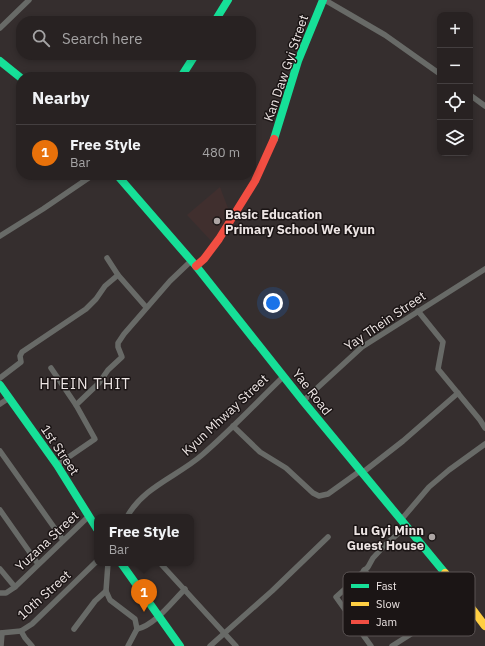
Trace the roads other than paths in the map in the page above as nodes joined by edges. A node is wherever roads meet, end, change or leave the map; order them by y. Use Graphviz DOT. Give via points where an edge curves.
graph roads {
  1 [pos="29,0"];
  2 [pos="228,0"];
  3 [pos="324,0"];
  4 [pos="218,16"];
  5 [pos="0,28"];
  6 [pos="192,60"];
  7 [pos="0,61"];
  8 [pos="184,72"];
  9 [pos="437,72"];
  10 [pos="16,74"];
  11 [pos="473,97"];
  12 [pos="485,106"];
  13 [pos="256,179"];
  14 [pos="86,180"];
  15 [pos="121,180"];
  16 [pos="255,180"];
  17 [pos="0,236"];
  18 [pos="107,258"];
  19 [pos="193,263"];
  20 [pos="485,269"];
  21 [pos="118,275"];
  22 [pos="146,307"];
  23 [pos="418,311"];
  24 [pos="51,368"];
  25 [pos="284,376"];
  26 [pos="0,378"];
  27 [pos="0,385"];
  28 [pos="458,393"];
  29 [pos="9,398"];
  30 [pos="303,401"];
  31 [pos="0,404"];
  32 [pos="76,405"];
  33 [pos="233,426"];
  34 [pos="485,428"];
  35 [pos="485,444"];
  36 [pos="0,451"];
  37 [pos="56,465"];
  38 [pos="361,472"];
  39 [pos="0,510"];
  40 [pos="129,514"];
  41 [pos="89,516"];
  42 [pos="404,523"];
  43 [pos="94,524"];
  44 [pos="328,537"];
  45 [pos="63,540"];
  46 [pos="38,564"];
  47 [pos="94,564"];
  48 [pos="108,566"];
  49 [pos="122,566"];
  50 [pos="163,566"];
  51 [pos="0,568"];
  52 [pos="364,570"];
  53 [pos="444,572"];
  54 [pos="15,587"];
  55 [pos="185,589"];
  56 [pos="106,591"];
  57 [pos="343,591"];
  58 [pos="0,593"];
  59 [pos="343,607"];
  60 [pos="475,613"];
  61 [pos="159,615"];
  62 [pos="485,626"];
  63 [pos="74,628"];
  64 [pos="137,629"];
  65 [pos="21,631"];
  66 [pos="1,633"];
  67 [pos="225,633"];
  68 [pos="365,636"];
  69 [pos="408,636"];
  70 [pos="1,646"];
  71 [pos="32,646"];
  72 [pos="128,646"];
  73 [pos="180,646"];
  74 [pos="210,646"];
  75 [pos="236,646"];
  76 [pos="372,646"];
  77 [pos="392,646"];
  1 -- 5 [label="street"];
  2 -- 4 [label="street"];
  3 -- 9 [label="street" via="385,35"];
  3 -- 13 [label="street, Kan Daw Gyi Street" via="298,61 276,134"];
  6 -- 8 [label="street"];
  7 -- 10 [label="street"];
  11 -- 12 [label="street"];
  14 -- 17 [label="street"];
  15 -- 19 [label="street, Yae Road"];
  16 -- 19 [label="street, Kan Daw Gyi Street" via="204,259"];
  18 -- 21 [label="street"];
  19 -- 22 [label="street" via="170,281"];
  19 -- 25 [label="street, Yae Road"];
  20 -- 23 [label="street, Yay Thein Street"];
  21 -- 22 [label="street"];
  21 -- 26 [label="street" via="86,308 22,352 21,362"];
  22 -- 32 [label="street" via="120,340 118,347 122,357 108,370 99,384"];
  23 -- 28 [label="street" via="444,342 438,369"];
  23 -- 30 [label="street, Yay Thein Street" via="362,347"];
  24 -- 32 [label="street"];
  25 -- 30 [label="street, Yae Road"];
  25 -- 33 [label="street, Kyun Mhway Street"];
  27 -- 29 [label="street, 1st Street"];
  28 -- 34 [label="street"];
  28 -- 38 [label="street" via="403,441"];
  29 -- 31 [label="street"];
  29 -- 37 [label="street, 1st Street"];
  30 -- 38 [label="street, Yae Road"];
  32 -- 37 [label="street" via="95,439"];
  33 -- 38 [label="street" via="260,452 286,468 319,496 328,494"];
  33 -- 40 [label="street, Kyun Mhway Street" via="201,456 143,496"];
  35 -- 42 [label="street" via="429,487"];
  36 -- 45 [label="street"];
  37 -- 41 [label="street, 1st Street"];
  38 -- 42 [label="street, Yae Road"];
  39 -- 46 [label="street"];
  41 -- 43 [label="street, 1st Street"];
  41 -- 45 [label="street, Yuzana Street"];
  42 -- 52 [label="street"];
  42 -- 53 [label="street, Yae Road"];
  44 -- 67 [label="street"];
  45 -- 46 [label="street, Yuzana Street"];
  46 -- 54 [label="street, Yuzana Street"];
  47 -- 65 [label="street, 10th Street" via="32,624"];
  48 -- 56 [label="street"];
  49 -- 61 [label="street"];
  50 -- 55 [label="street"];
  51 -- 54 [label="street"];
  54 -- 58 [label="street, Yuzana Street" via="6,593"];
  55 -- 61 [label="street"];
  55 -- 67 [label="street"];
  56 -- 63 [label="street"];
  56 -- 64 [label="street" via="110,600 135,619"];
  57 -- 59 [label="street" via="336,597"];
  60 -- 62 [label="street, Yae Road"];
  61 -- 64 [label="street" via="145,627"];
  61 -- 73 [label="street"];
  64 -- 72 [label="street"];
  65 -- 66 [label="street, 10th Street"];
  65 -- 71 [label="street"];
  66 -- 70 [label="street"];
  67 -- 74 [label="street"];
  67 -- 75 [label="street"];
  68 -- 76 [label="street"];
  69 -- 77 [label="street"];
}
